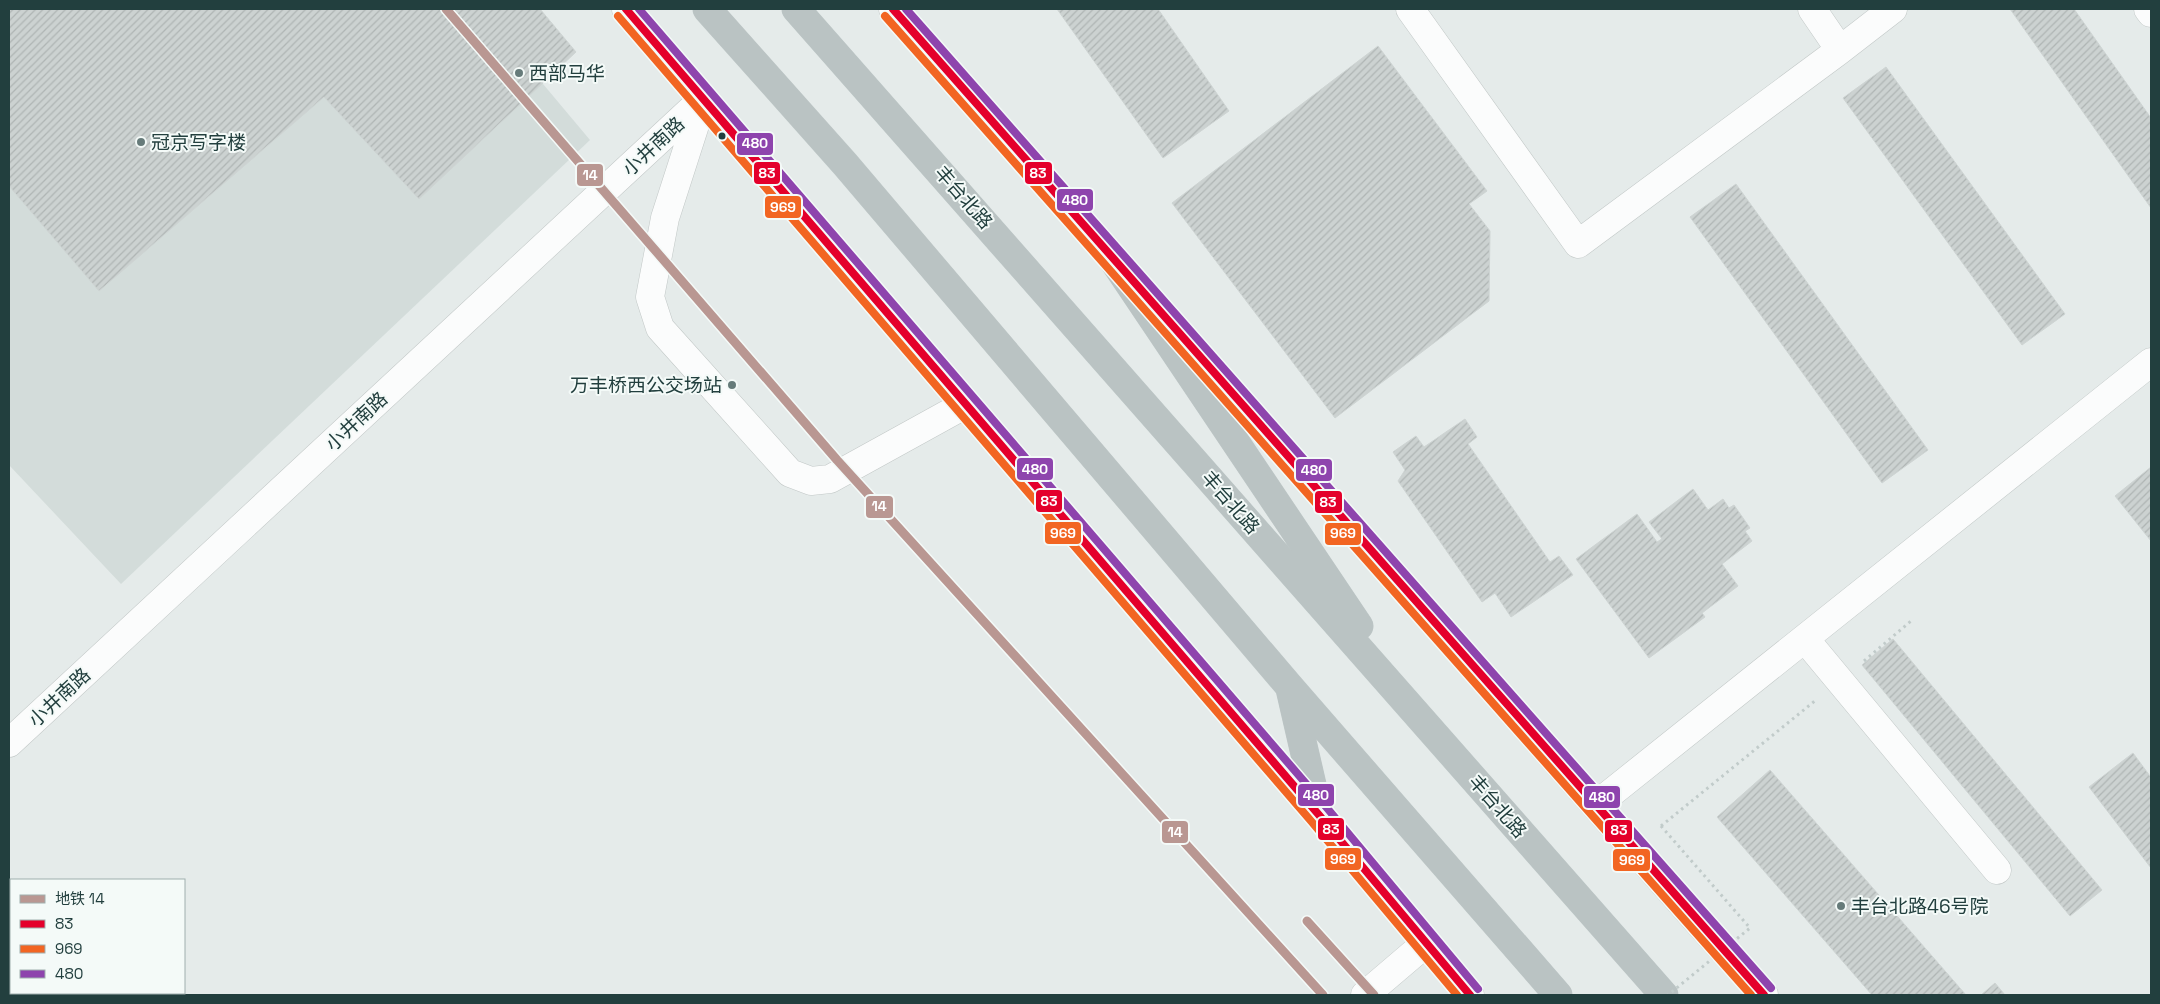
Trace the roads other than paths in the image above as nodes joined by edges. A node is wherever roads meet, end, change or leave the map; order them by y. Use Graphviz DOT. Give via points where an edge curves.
graph roads {
  1 [pos="626,9"];
  2 [pos="707,9"];
  3 [pos="796,9"];
  4 [pos="893,9"];
  5 [pos="1410,9"];
  6 [pos="1812,9"];
  7 [pos="1893,9"];
  8 [pos="2148,9"];
  9 [pos="2151,13"];
  10 [pos="1840,50"];
  11 [pos="703,99"];
  12 [pos="1106,251"];
  13 [pos="2151,362"];
  14 [pos="966,404"];
  15 [pos="1805,639"];
  16 [pos="1289,686"];
  17 [pos="1423,720"];
  18 [pos="9,743"];
  19 [pos="1596,805"];
  20 [pos="1319,815"];
  21 [pos="1997,870"];
  22 [pos="1426,943"];
  23 [pos="1366,995"];
  24 [pos="1470,995"];
  25 [pos="1558,995"];
  26 [pos="1664,995"];
  27 [pos="1764,995"];
  1 -- 11 [label="street"];
  2 -- 16 [label="highway" via="845,164"];
  3 -- 17 [label="highway, 丰台北路"];
  4 -- 12 [label="street"];
  5 -- 10 [label="street" via="1578,244"];
  6 -- 10 [label="street"];
  7 -- 10 [label="street"];
  8 -- 9 [label="street"];
  11 -- 14 [label="street"];
  11 -- 14 [label="street" via="665,218 650,297 660,328 790,473 811,480 830,479"];
  11 -- 18 [label="street, 小井南路"];
  12 -- 17 [label="highway"];
  12 -- 19 [label="street"];
  13 -- 15 [label="street"];
  14 -- 20 [label="street"];
  15 -- 19 [label="street"];
  15 -- 21 [label="street"];
  16 -- 20 [label="highway"];
  16 -- 25 [label="highway"];
  17 -- 26 [label="highway, 丰台北路"];
  19 -- 27 [label="street"];
  20 -- 22 [label="street"];
  22 -- 23 [label="street"];
  22 -- 24 [label="street"];
}
